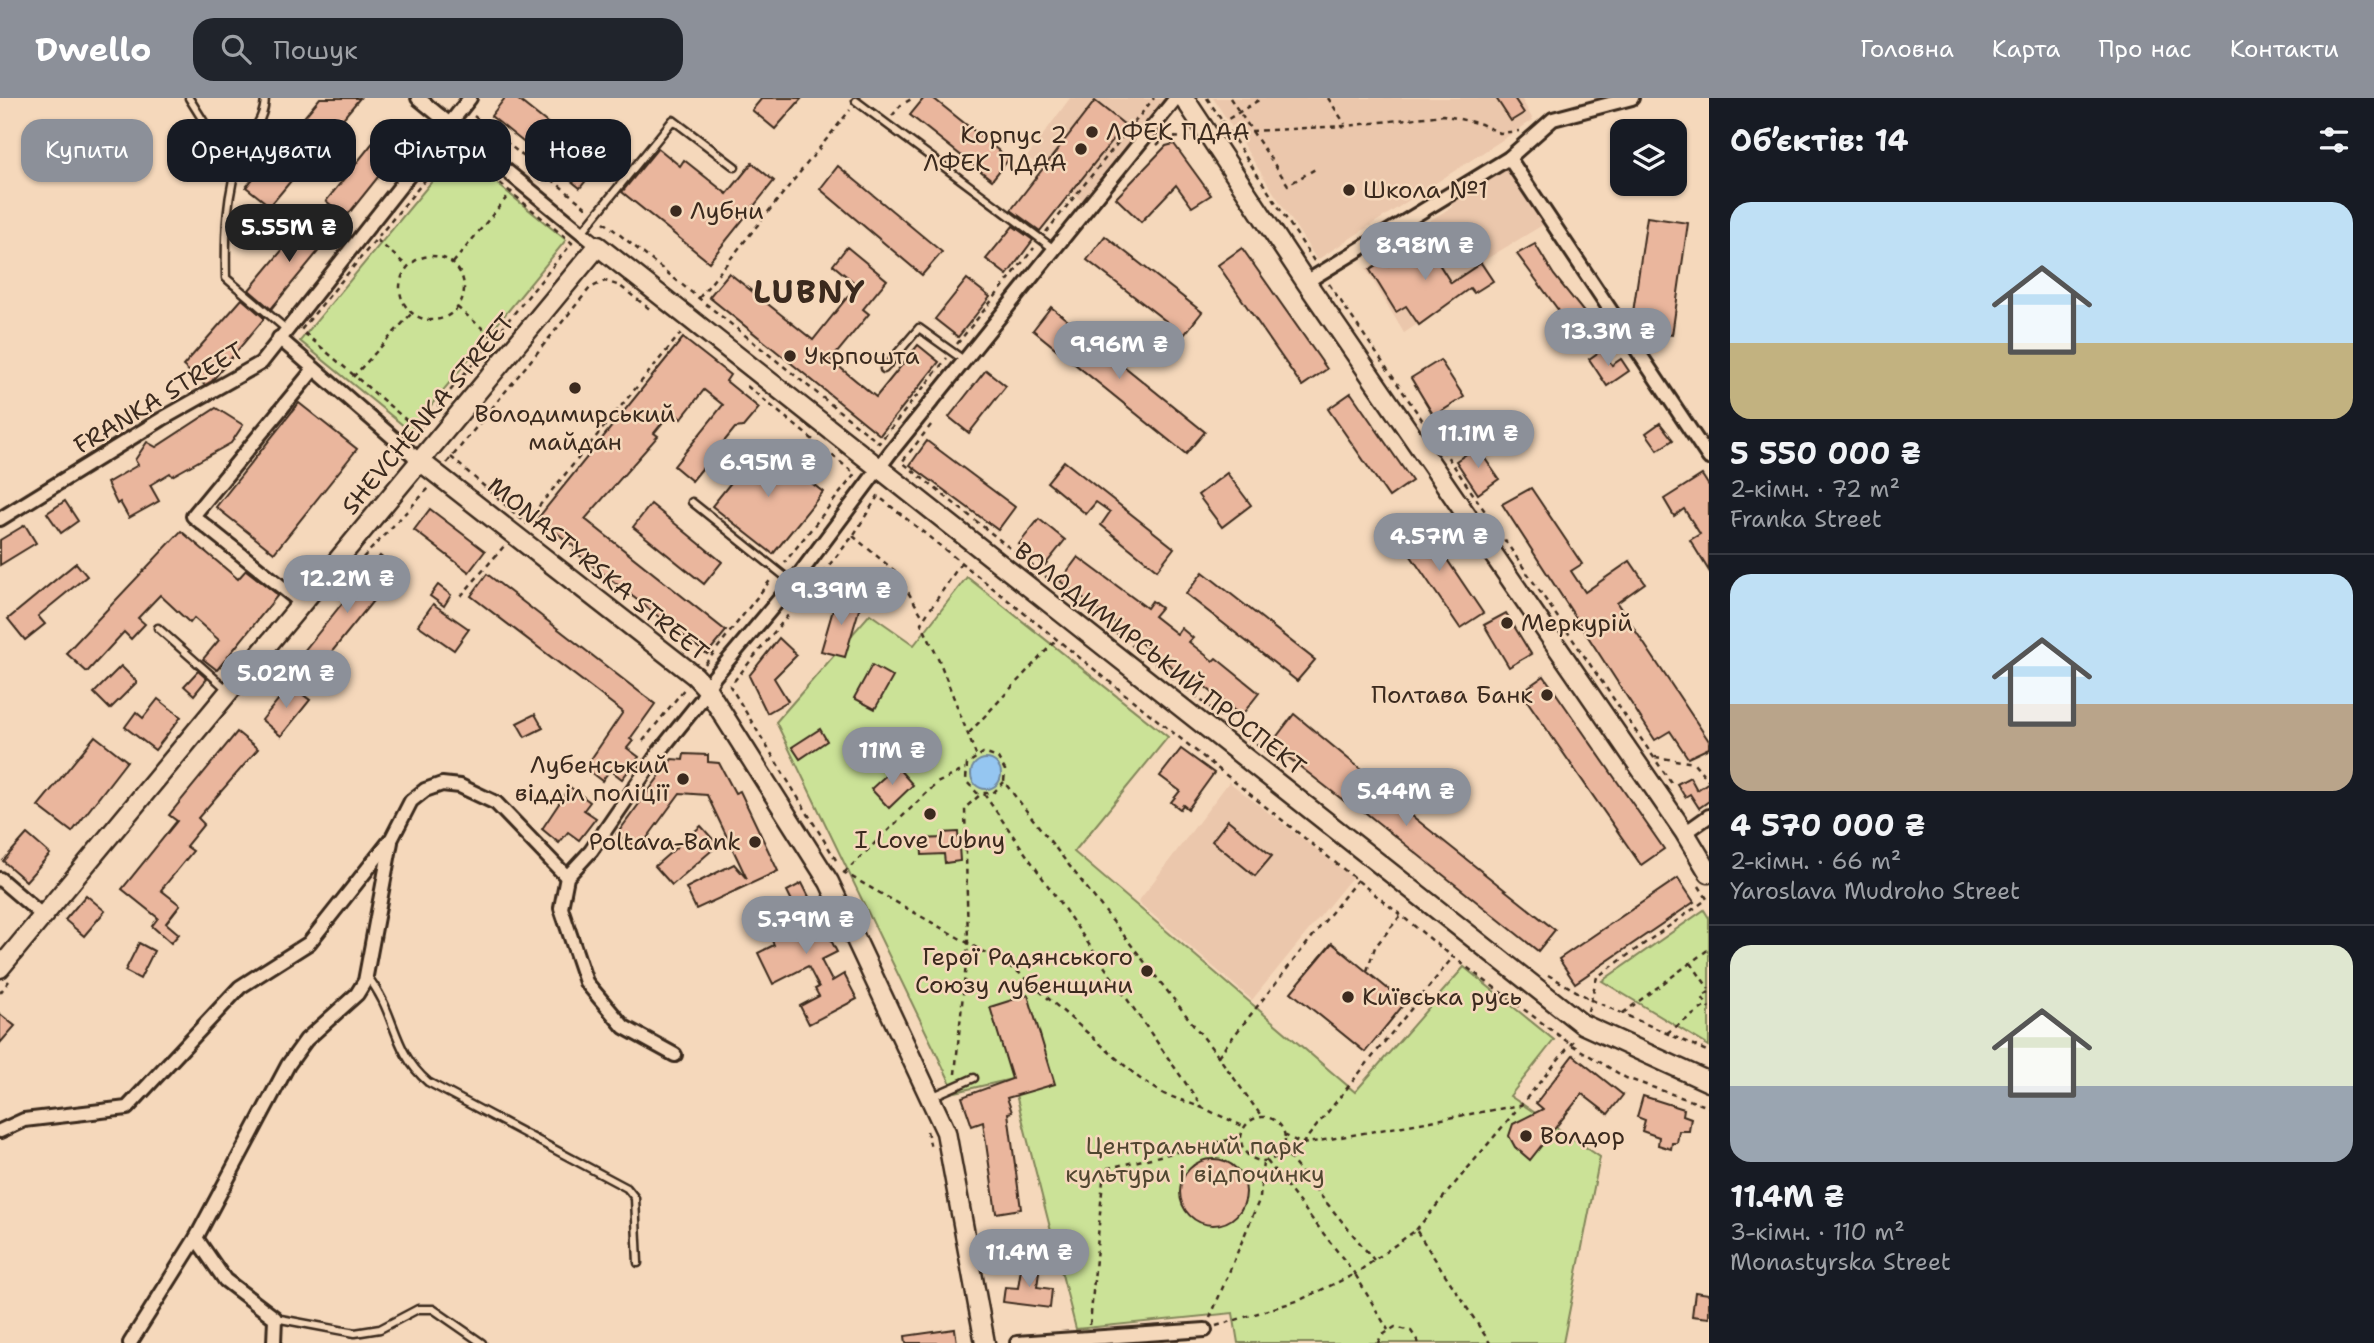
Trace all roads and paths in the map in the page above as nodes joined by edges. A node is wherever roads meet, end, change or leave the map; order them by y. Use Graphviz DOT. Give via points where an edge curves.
graph roads {
  1 [pos="189,98"];
  2 [pos="265,98"];
  3 [pos="418,98"];
  4 [pos="470,98"];
  5 [pos="913,98"];
  6 [pos="1154,98"];
  7 [pos="1176,98"];
  8 [pos="1184,98"];
  9 [pos="1207,98"];
  10 [pos="1230,98"];
  11 [pos="1262,98"];
  12 [pos="1328,98"];
  13 [pos="1632,98"];
  14 [pos="856,101"];
  15 [pos="1239,112"];
  16 [pos="473,115"];
  17 [pos="202,119"];
  18 [pos="262,119"];
  19 [pos="442,119"];
  20 [pos="451,119"];
  21 [pos="1223,122"];
  22 [pos="888,124"];
  23 [pos="1346,126"];
  24 [pos="1251,131"];
  25 [pos="1539,131"];
  26 [pos="1509,158"];
  27 [pos="735,167"];
  28 [pos="1317,168"];
  29 [pos="511,176"];
  30 [pos="234,182"];
  31 [pos="401,182"];
  32 [pos="595,215"];
  33 [pos="580,234"];
  34 [pos="566,236"];
  35 [pos="1041,239"];
  36 [pos="377,240"];
  37 [pos="598,246"];
  38 [pos="1054,249"];
  39 [pos="453,263"];
  40 [pos="408,267"];
  41 [pos="1314,277"];
  42 [pos="699,298"];
  43 [pos="457,307"];
  44 [pos="412,313"];
  45 [pos="660,317"];
  46 [pos="282,334"];
  47 [pos="495,339"];
  48 [pos="688,339"];
  49 [pos="952,351"];
  50 [pos="965,360"];
  51 [pos="314,369"];
  52 [pos="884,369"];
  53 [pos="353,377"];
  54 [pos="738,379"];
  55 [pos="451,457"];
  56 [pos="1709,458"];
  57 [pos="420,461"];
  58 [pos="902,463"];
  59 [pos="878,468"];
  60 [pos="855,474"];
  61 [pos="692,502"];
  62 [pos="0,519"];
  63 [pos="526,522"];
  64 [pos="853,536"];
  65 [pos="505,545"];
  66 [pos="961,563"];
  67 [pos="793,583"];
  68 [pos="461,596"];
  69 [pos="303,604"];
  70 [pos="923,617"];
  71 [pos="158,628"];
  72 [pos="1056,639"];
  73 [pos="688,685"];
  74 [pos="707,690"];
  75 [pos="230,693"];
  76 [pos="969,733"];
  77 [pos="643,741"];
  78 [pos="976,755"];
  79 [pos="1655,757"];
  80 [pos="1282,764"];
  81 [pos="965,768"];
  82 [pos="1709,781"];
  83 [pos="1004,782"];
  84 [pos="1676,790"];
  85 [pos="983,794"];
  86 [pos="1709,817"];
  87 [pos="1685,833"];
  88 [pos="392,838"];
  89 [pos="1709,873"];
  90 [pos="567,877"];
  91 [pos="836,878"];
  92 [pos="1358,878"];
  93 [pos="0,879"];
  94 [pos="1709,899"];
  95 [pos="1401,914"];
  96 [pos="43,916"];
  97 [pos="968,944"];
  98 [pos="1709,949"];
  99 [pos="1453,957"];
  100 [pos="1690,963"];
  101 [pos="0,968"];
  102 [pos="1367,971"];
  103 [pos="1544,973"];
  104 [pos="366,975"];
  105 [pos="1709,990"];
  106 [pos="1592,1000"];
  107 [pos="1708,1006"];
  108 [pos="1623,1013"];
  109 [pos="1582,1024"];
  110 [pos="1667,1033"];
  111 [pos="1572,1045"];
  112 [pos="1709,1052"];
  113 [pos="675,1055"];
  114 [pos="1218,1056"];
  115 [pos="974,1078"];
  116 [pos="1709,1082"];
  117 [pos="954,1088"];
  118 [pos="930,1098"];
  119 [pos="1521,1105"];
  120 [pos="1709,1107"];
  121 [pos="1203,1108"];
  122 [pos="1262,1117"];
  123 [pos="924,1121"];
  124 [pos="1245,1127"];
  125 [pos="0,1131"];
  126 [pos="1284,1135"];
  127 [pos="1241,1137"];
  128 [pos="1302,1144"];
  129 [pos="1282,1149"];
  130 [pos="934,1159"];
  131 [pos="1265,1161"];
  132 [pos="1416,1230"];
  133 [pos="196,1238"];
  134 [pos="1374,1260"];
  135 [pos="638,1263"];
  136 [pos="1355,1274"];
  137 [pos="275,1318"];
  138 [pos="1388,1330"];
  139 [pos="1205,1331"];
  140 [pos="1089,1336"];
  141 [pos="130,1343"];
  142 [pos="274,1343"];
  143 [pos="482,1343"];
  144 [pos="985,1343"];
  145 [pos="1017,1343"];
  146 [pos="1378,1343"];
  147 [pos="1419,1343"];
  148 [pos="1490,1343"];
  1 -- 17 [label="lane"];
  2 -- 18 [label="lane"];
  3 -- 19 [label="street"];
  4 -- 20 [label="street, FRANKA STREET"];
  5 -- 22 [label="path" via="901,105"];
  6 -- 35 [label="path"];
  7 -- 38 [label="street"];
  8 -- 41 [label="main road"];
  9 -- 21 [label="path"];
  10 -- 15 [label="path"];
  11 -- 15 [label="path"];
  12 -- 23 [label="path"];
  13 -- 25 [label="street" via="1553,119"];
  14 -- 22 [label="lane"];
  14 -- 42 [label="path"];
  15 -- 21 [label="path"];
  15 -- 24 [label="path"];
  16 -- 32 [label="path"];
  21 -- 41 [label="path"];
  22 -- 35 [label="lane"];
  23 -- 24 [label="path"];
  23 -- 25 [label="path" via="1443,115 1500,133"];
  24 -- 28 [label="path" via="1288,185"];
  25 -- 26 [label="street"];
  26 -- 41 [label="street"];
  26 -- 56 [label="street"];
  27 -- 32 [label="lane" via="673,120"];
  29 -- 33 [label="street"];
  30 -- 46 [label="lane" via="225,226 226,278"];
  31 -- 46 [label="street, FRANKA STREET"];
  32 -- 33 [label="lane"];
  32 -- 42 [label="path"];
  33 -- 37 [label="street"];
  34 -- 47 [label="path" via="572,243"];
  35 -- 38 [label="lane"];
  35 -- 49 [label="path"];
  36 -- 39 [label="path" via="454,145 512,191"];
  36 -- 40 [label="path"];
  36 -- 53 [label="path" via="300,330"];
  37 -- 57 [label="main road, SHEVCHENKA STREET"];
  37 -- 59 [label="main road, ВОЛОДИМИРСЬКИЙ ПРОСПЕКТ"];
  38 -- 50 [label="street"];
  39 -- 40 [label="path" via="429,256"];
  39 -- 43 [label="path" via="464,286"];
  40 -- 44 [label="path" via="400,288"];
  41 -- 79 [label="path"];
  41 -- 87 [label="main road"];
  42 -- 49 [label="path" via="879,443"];
  43 -- 44 [label="path" via="430,320"];
  43 -- 47 [label="path"];
  44 -- 53 [label="path"];
  45 -- 55 [label="path" via="620,286 605,281 590,288"];
  46 -- 51 [label="street"];
  46 -- 62 [label="street, FRANKA STREET" via="261,363"];
  47 -- 53 [label="path" via="418,430"];
  48 -- 63 [label="path" via="681,333"];
  49 -- 50 [label="lane"];
  49 -- 52 [label="lane" via="919,328"];
  50 -- 59 [label="street"];
  51 -- 57 [label="street"];
  51 -- 69 [label="street" via="193,516"];
  54 -- 60 [label="path"];
  57 -- 69 [label="main road, SHEVCHENKA STREET"];
  57 -- 74 [label="main road, MONASTYRSKA STREET"];
  58 -- 80 [label="path"];
  59 -- 67 [label="street"];
  59 -- 109 [label="main road, ВОЛОДИМИРСЬКИЙ ПРОСПЕКТ"];
  61 -- 67 [label="lane"];
  64 -- 66 [label="path" via="878,496"];
  64 -- 70 [label="path" via="896,572"];
  64 -- 91 [label="path" via="730,686"];
  65 -- 68 [label="path"];
  66 -- 70 [label="path"];
  66 -- 72 [label="path"];
  67 -- 74 [label="street"];
  69 -- 75 [label="main road, SHEVCHENKA STREET"];
  70 -- 76 [label="path" via="921,623"];
  71 -- 75 [label="lane"];
  72 -- 76 [label="path"];
  72 -- 92 [label="path"];
  73 -- 77 [label="path"];
  74 -- 90 [label="street" via="591,852"];
  74 -- 91 [label="main road, MONASTYRSKA STREET"];
  75 -- 96 [label="main road, SHEVCHENKA STREET"];
  76 -- 78 [label="path"];
  78 -- 81 [label="path"];
  78 -- 83 [label="path" via="998,758 1005,770"];
  79 -- 82 [label="path" via="1694,763"];
  79 -- 84 [label="path"];
  81 -- 85 [label="path" via="969,787"];
  81 -- 91 [label="path" via="937,783"];
  83 -- 85 [label="path" via="993,793"];
  83 -- 114 [label="path"];
  85 -- 97 [label="path" via="965,808"];
  85 -- 121 [label="path"];
  86 -- 87 [label="street"];
  87 -- 89 [label="main road"];
  88 -- 90 [label="street" via="418,795 442,784 460,786 496,803"];
  88 -- 104 [label="street"];
  88 -- 125 [label="street" via="309,943 240,987 127,1108 24,1120"];
  90 -- 113 [label="street" via="561,908 586,982 624,1027"];
  91 -- 97 [label="path"];
  91 -- 118 [label="main road, MONASTYRSKA STREET"];
  92 -- 95 [label="path"];
  92 -- 114 [label="path"];
  93 -- 96 [label="street"];
  94 -- 106 [label="path" via="1597,977"];
  95 -- 99 [label="path"];
  95 -- 102 [label="path" via="1375,947"];
  96 -- 101 [label="main road, SHEVCHENKA STREET"];
  97 -- 117 [label="path"];
  97 -- 121 [label="path" via="1017,971 1139,1078 1164,1094"];
  98 -- 100 [label="path"];
  99 -- 111 [label="path"];
  99 -- 128 [label="path"];
  100 -- 105 [label="path"];
  100 -- 108 [label="path"];
  103 -- 106 [label="path"];
  104 -- 133 [label="street" via="358,994 306,1040 288,1065"];
  104 -- 135 [label="lane" via="382,996 405,1060 428,1082 627,1188 635,1198"];
  105 -- 107 [label="path" via="1702,997"];
  106 -- 108 [label="path"];
  106 -- 109 [label="path"];
  107 -- 110 [label="path"];
  108 -- 110 [label="path"];
  109 -- 111 [label="path"];
  109 -- 116 [label="main road, ВОЛОДИМИРСЬКИЙ ПРОСПЕКТ"];
  110 -- 112 [label="path"];
  111 -- 119 [label="path"];
  111 -- 120 [label="path" via="1626,1078"];
  114 -- 122 [label="path"];
  115 -- 117 [label="lane"];
  117 -- 118 [label="lane"];
  118 -- 144 [label="main road, MONASTYRSKA STREET" via="953,1158"];
  119 -- 128 [label="path"];
  119 -- 132 [label="path"];
  121 -- 124 [label="path"];
  122 -- 124 [label="path"];
  122 -- 126 [label="path" via="1277,1122"];
  123 -- 130 [label="path"];
  124 -- 127 [label="path"];
  126 -- 128 [label="path"];
  126 -- 129 [label="path"];
  127 -- 131 [label="path" via="1249,1156"];
  127 -- 140 [label="path" via="1104,1169"];
  129 -- 131 [label="path"];
  129 -- 134 [label="path"];
  131 -- 136 [label="path"];
  131 -- 139 [label="path" via="1260,1198"];
  132 -- 134 [label="path"];
  132 -- 148 [label="path"];
  133 -- 137 [label="street" via="225,1280"];
  133 -- 141 [label="street"];
  134 -- 136 [label="path"];
  136 -- 138 [label="path"];
  136 -- 139 [label="path" via="1300,1300"];
  137 -- 142 [label="street"];
  137 -- 143 [label="lane" via="355,1333 380,1329 418,1309 433,1308"];
  138 -- 146 [label="path"];
  138 -- 147 [label="path" via="1405,1328"];
  139 -- 140 [label="street"];
  140 -- 145 [label="street"];
}
